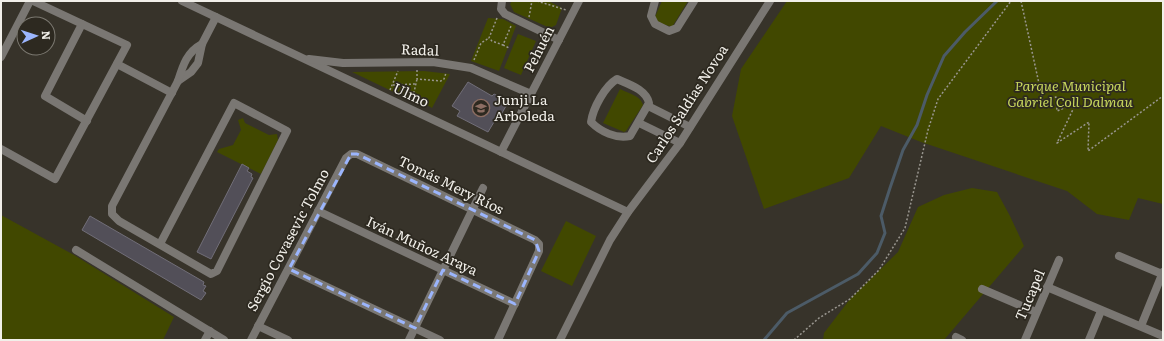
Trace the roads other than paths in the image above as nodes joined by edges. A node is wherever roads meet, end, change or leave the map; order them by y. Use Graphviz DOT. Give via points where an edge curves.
graph roads {
  1 [pos="31,1"];
  2 [pos="182,1"];
  3 [pos="579,1"];
  4 [pos="655,1"];
  5 [pos="694,1"];
  6 [pos="770,1"];
  7 [pos="502,5"];
  8 [pos="216,17"];
  9 [pos="82,24"];
  10 [pos="559,40"];
  11 [pos="202,44"];
  12 [pos="1,57"];
  13 [pos="302,58"];
  14 [pos="117,64"];
  15 [pos="178,81"];
  16 [pos="172,93"];
  17 [pos="531,94"];
  18 [pos="648,106"];
  19 [pos="87,121"];
  20 [pos="639,123"];
  21 [pos="690,127"];
  22 [pos="680,143"];
  23 [pos="1,149"];
  24 [pos="500,152"];
  25 [pos="351,154"];
  26 [pos="483,188"];
  27 [pos="473,210"];
  28 [pos="318,212"];
  29 [pos="628,212"];
  30 [pos="160,244"];
  31 [pos="76,250"];
  32 [pos="1119,256"];
  33 [pos="1059,260"];
  34 [pos="289,269"];
  35 [pos="443,270"];
  36 [pos="1163,273"];
  37 [pos="1047,287"];
  38 [pos="982,289"];
  39 [pos="515,304"];
  40 [pos="1101,311"];
  41 [pos="1036,312"];
  42 [pos="258,326"];
  43 [pos="1141,326"];
  44 [pos="415,328"];
  45 [pos="210,331"];
  46 [pos="1163,336"];
  47 [pos="205,340"];
  48 [pos="224,340"];
  49 [pos="250,340"];
  50 [pos="288,340"];
  51 [pos="409,340"];
  52 [pos="440,340"];
  53 [pos="498,340"];
  54 [pos="560,340"];
  55 [pos="1024,340"];
  56 [pos="1089,340"];
  1 -- 9 [label="street"];
  1 -- 12 [label="street"];
  2 -- 8 [label="street, Ulmo"];
  3 -- 10 [label="street, Pehuén"];
  4 -- 5 [label="street" via="651,16 654,24 669,31 677,28"];
  6 -- 21 [label="street, Carlos Saldías Novoa"];
  7 -- 10 [label="street" via="505,14"];
  8 -- 11 [label="street"];
  8 -- 13 [label="street, Ulmo"];
  9 -- 14 [label="street" via="127,45"];
  9 -- 19 [label="street" via="45,96"];
  10 -- 17 [label="street, Pehuén"];
  11 -- 15 [label="street" via="193,49 186,59"];
  11 -- 15 [label="street" via="198,63 191,72"];
  13 -- 17 [label="street, Radal" via="343,63 446,64 471,68"];
  13 -- 24 [label="street, Ulmo"];
  14 -- 16 [label="street"];
  14 -- 19 [label="street"];
  15 -- 16 [label="street"];
  16 -- 30 [label="street" via="112,206 112,214 119,221"];
  17 -- 24 [label="street, Pehuén"];
  18 -- 20 [label="street"];
  18 -- 20 [label="street" via="648,97 639,89 617,79 610,84 592,115 591,122 598,129 620,138 630,136"];
  18 -- 21 [label="street"];
  19 -- 23 [label="street" via="55,180"];
  20 -- 22 [label="street"];
  21 -- 22 [label="street, Carlos Saldías Novoa"];
  22 -- 29 [label="street, Carlos Saldías Novoa"];
  24 -- 29 [label="street, Ulmo"];
  25 -- 27 [label="street, Tomás Mery Ríos" via="357,154"];
  25 -- 28 [label="street, Sergio Covasevic Tolmo" via="346,158"];
  26 -- 27 [label="street"];
  27 -- 35 [label="street"];
  27 -- 39 [label="street, Tomás Mery Ríos" via="536,240 539,244 539,251"];
  28 -- 34 [label="street, Sergio Covasevic Tolmo"];
  28 -- 35 [label="street, Iván Muñoz Araya"];
  29 -- 54 [label="street, Carlos Saldías Novoa" via="610,240"];
  30 -- 30 [label="street" via="211,274 218,271 287,131 234,103"];
  31 -- 45 [label="street"];
  32 -- 36 [label="street"];
  33 -- 37 [label="street, Tucapel"];
  34 -- 42 [label="street, Sergio Covasevic Tolmo"];
  34 -- 44 [label="street"];
  35 -- 39 [label="street, Iván Muñoz Araya"];
  35 -- 44 [label="street"];
  36 -- 43 [label="street"];
  37 -- 40 [label="street"];
  37 -- 41 [label="street, Tucapel"];
  38 -- 41 [label="street"];
  39 -- 53 [label="street"];
  40 -- 43 [label="street"];
  40 -- 56 [label="street"];
  41 -- 55 [label="street, Tucapel"];
  42 -- 49 [label="street, Sergio Covasevic Tolmo"];
  42 -- 50 [label="street"];
  43 -- 46 [label="street"];
  44 -- 51 [label="street"];
  44 -- 52 [label="street"];
  45 -- 47 [label="street"];
  45 -- 48 [label="street"];
}
